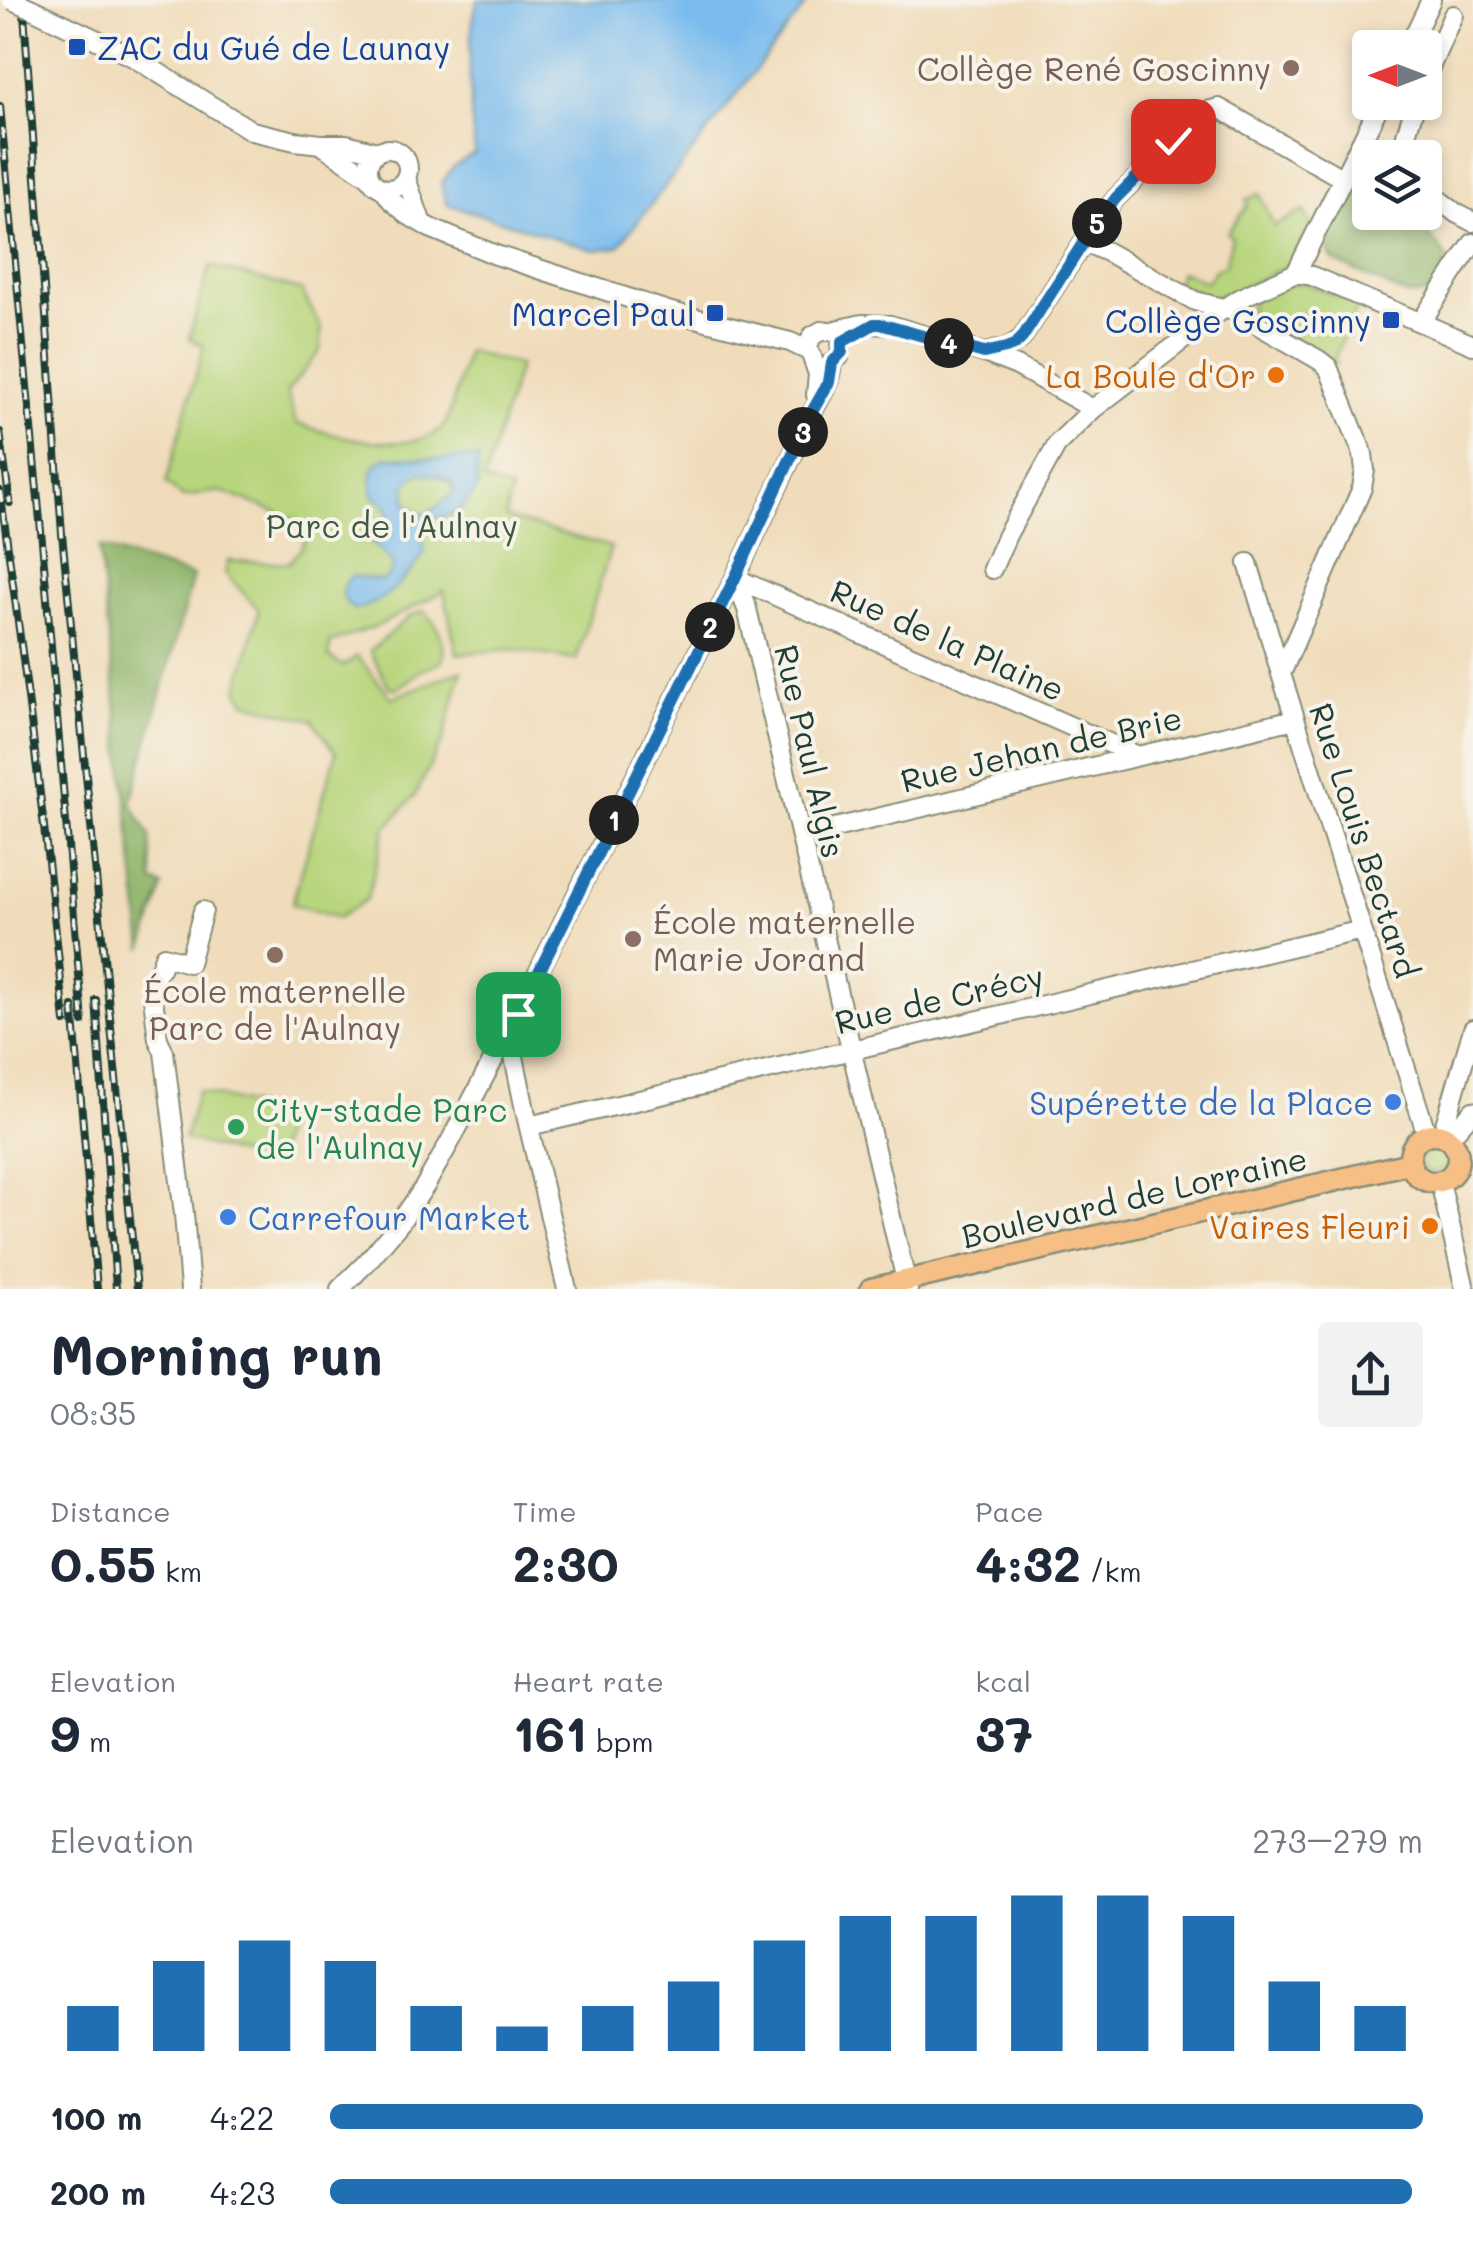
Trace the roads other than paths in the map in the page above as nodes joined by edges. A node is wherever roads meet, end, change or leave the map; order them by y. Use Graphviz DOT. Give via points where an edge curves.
graph roads {
  1 [pos="12,0"];
  2 [pos="1431,0"];
  3 [pos="1452,15"];
  4 [pos="1417,30"];
  5 [pos="1442,39"];
  6 [pos="1372,120"];
  7 [pos="322,144"];
  8 [pos="376,152"];
  9 [pos="406,178"];
  10 [pos="1342,178"];
  11 [pos="376,183"];
  12 [pos="1442,203"];
  13 [pos="421,221"];
  14 [pos="1473,222"];
  15 [pos="1084,242"];
  16 [pos="1473,243"];
  17 [pos="1296,273"];
  18 [pos="1223,309"];
  19 [pos="1420,322"];
  20 [pos="837,337"];
  21 [pos="1018,342"];
  22 [pos="1473,345"];
  23 [pos="817,353"];
  24 [pos="984,353"];
  25 [pos="1024,370"];
  26 [pos="1094,409"];
  27 [pos="1248,563"];
  28 [pos="992,570"];
  29 [pos="735,578"];
  30 [pos="1281,674"];
  31 [pos="1295,719"];
  32 [pos="1138,756"];
  33 [pos="801,836"];
  34 [pos="203,911"];
  35 [pos="1362,930"];
  36 [pos="1473,1029"];
  37 [pos="508,1032"];
  38 [pos="851,1050"];
  39 [pos="482,1081"];
  40 [pos="522,1094"];
  41 [pos="1451,1102"];
  42 [pos="1471,1114"];
  43 [pos="528,1126"];
  44 [pos="1450,1142"];
  45 [pos="1410,1162"];
  46 [pos="1440,1182"];
  47 [pos="907,1285"];
  48 [pos="190,1289"];
  49 [pos="340,1289"];
  50 [pos="567,1289"];
  51 [pos="872,1289"];
  52 [pos="1465,1289"];
  1 -- 7 [label="street, bridge" via="133,57 252,131"];
  2 -- 4 [label="street"];
  3 -- 5 [label="street"];
  6 -- 10 [label="street"];
  7 -- 8 [label="street"];
  7 -- 11 [label="street"];
  8 -- 9 [label="street" via="402,154"];
  8 -- 11 [label="street" via="368,166"];
  9 -- 11 [label="street" via="397,187"];
  9 -- 13 [label="street"];
  10 -- 15 [label="street" via="1219,108 1210,109 1124,187"];
  10 -- 17 [label="street"];
  11 -- 13 [label="street"];
  12 -- 14 [label="street"];
  13 -- 23 [label="street" via="538,271 691,318 786,332"];
  15 -- 18 [label="street" via="1194,301"];
  15 -- 21 [label="street"];
  16 -- 19 [label="street"];
  17 -- 18 [label="street"];
  17 -- 19 [label="street"];
  18 -- 26 [label="street"];
  18 -- 30 [label="street" via="1328,367 1364,454 1362,488"];
  19 -- 22 [label="street"];
  20 -- 23 [label="street" via="821,330"];
  20 -- 23 [label="street" via="842,352"];
  20 -- 24 [label="street" via="890,325"];
  21 -- 24 [label="street"];
  21 -- 25 [label="street"];
  23 -- 29 [label="street" via="813,410"];
  24 -- 25 [label="street"];
  25 -- 26 [label="street"];
  26 -- 28 [label="street" via="1058,444"];
  27 -- 30 [label="street, Rue Louis Bectard"];
  29 -- 32 [label="street, Rue de la Plaine"];
  29 -- 33 [label="street, Rue Paul Algis"];
  29 -- 37 [label="street"];
  30 -- 31 [label="street, Rue Louis Bectard"];
  31 -- 32 [label="street, Rue Jehan de Brie"];
  31 -- 35 [label="street, Rue Louis Bectard"];
  32 -- 33 [label="street, Rue Jehan de Brie"];
  33 -- 38 [label="street, Rue Paul Algis"];
  34 -- 48 [label="street" via="190,963 164,956 152,981"];
  35 -- 38 [label="street, Rue de Crécy"];
  35 -- 44 [label="street, Rue Louis Bectard"];
  36 -- 41 [label="street"];
  37 -- 39 [label="street"];
  37 -- 40 [label="street"];
  38 -- 43 [label="street, Rue de Crécy"];
  38 -- 47 [label="street, Rue Paul Algis"];
  39 -- 40 [label="street"];
  39 -- 49 [label="street" via="412,1207"];
  40 -- 43 [label="street"];
  41 -- 42 [label="street" via="1456,1112"];
  41 -- 44 [label="street"];
  42 -- 44 [label="street"];
  43 -- 50 [label="street"];
  44 -- 45 [label="main road" via="1415,1142"];
  44 -- 46 [label="main road" via="1458,1160"];
  45 -- 46 [label="main road" via="1418,1176"];
  45 -- 47 [label="main road, Boulevard de Lorraine"];
  46 -- 52 [label="street"];
  47 -- 51 [label="main road, Boulevard de Lorraine"];
}
